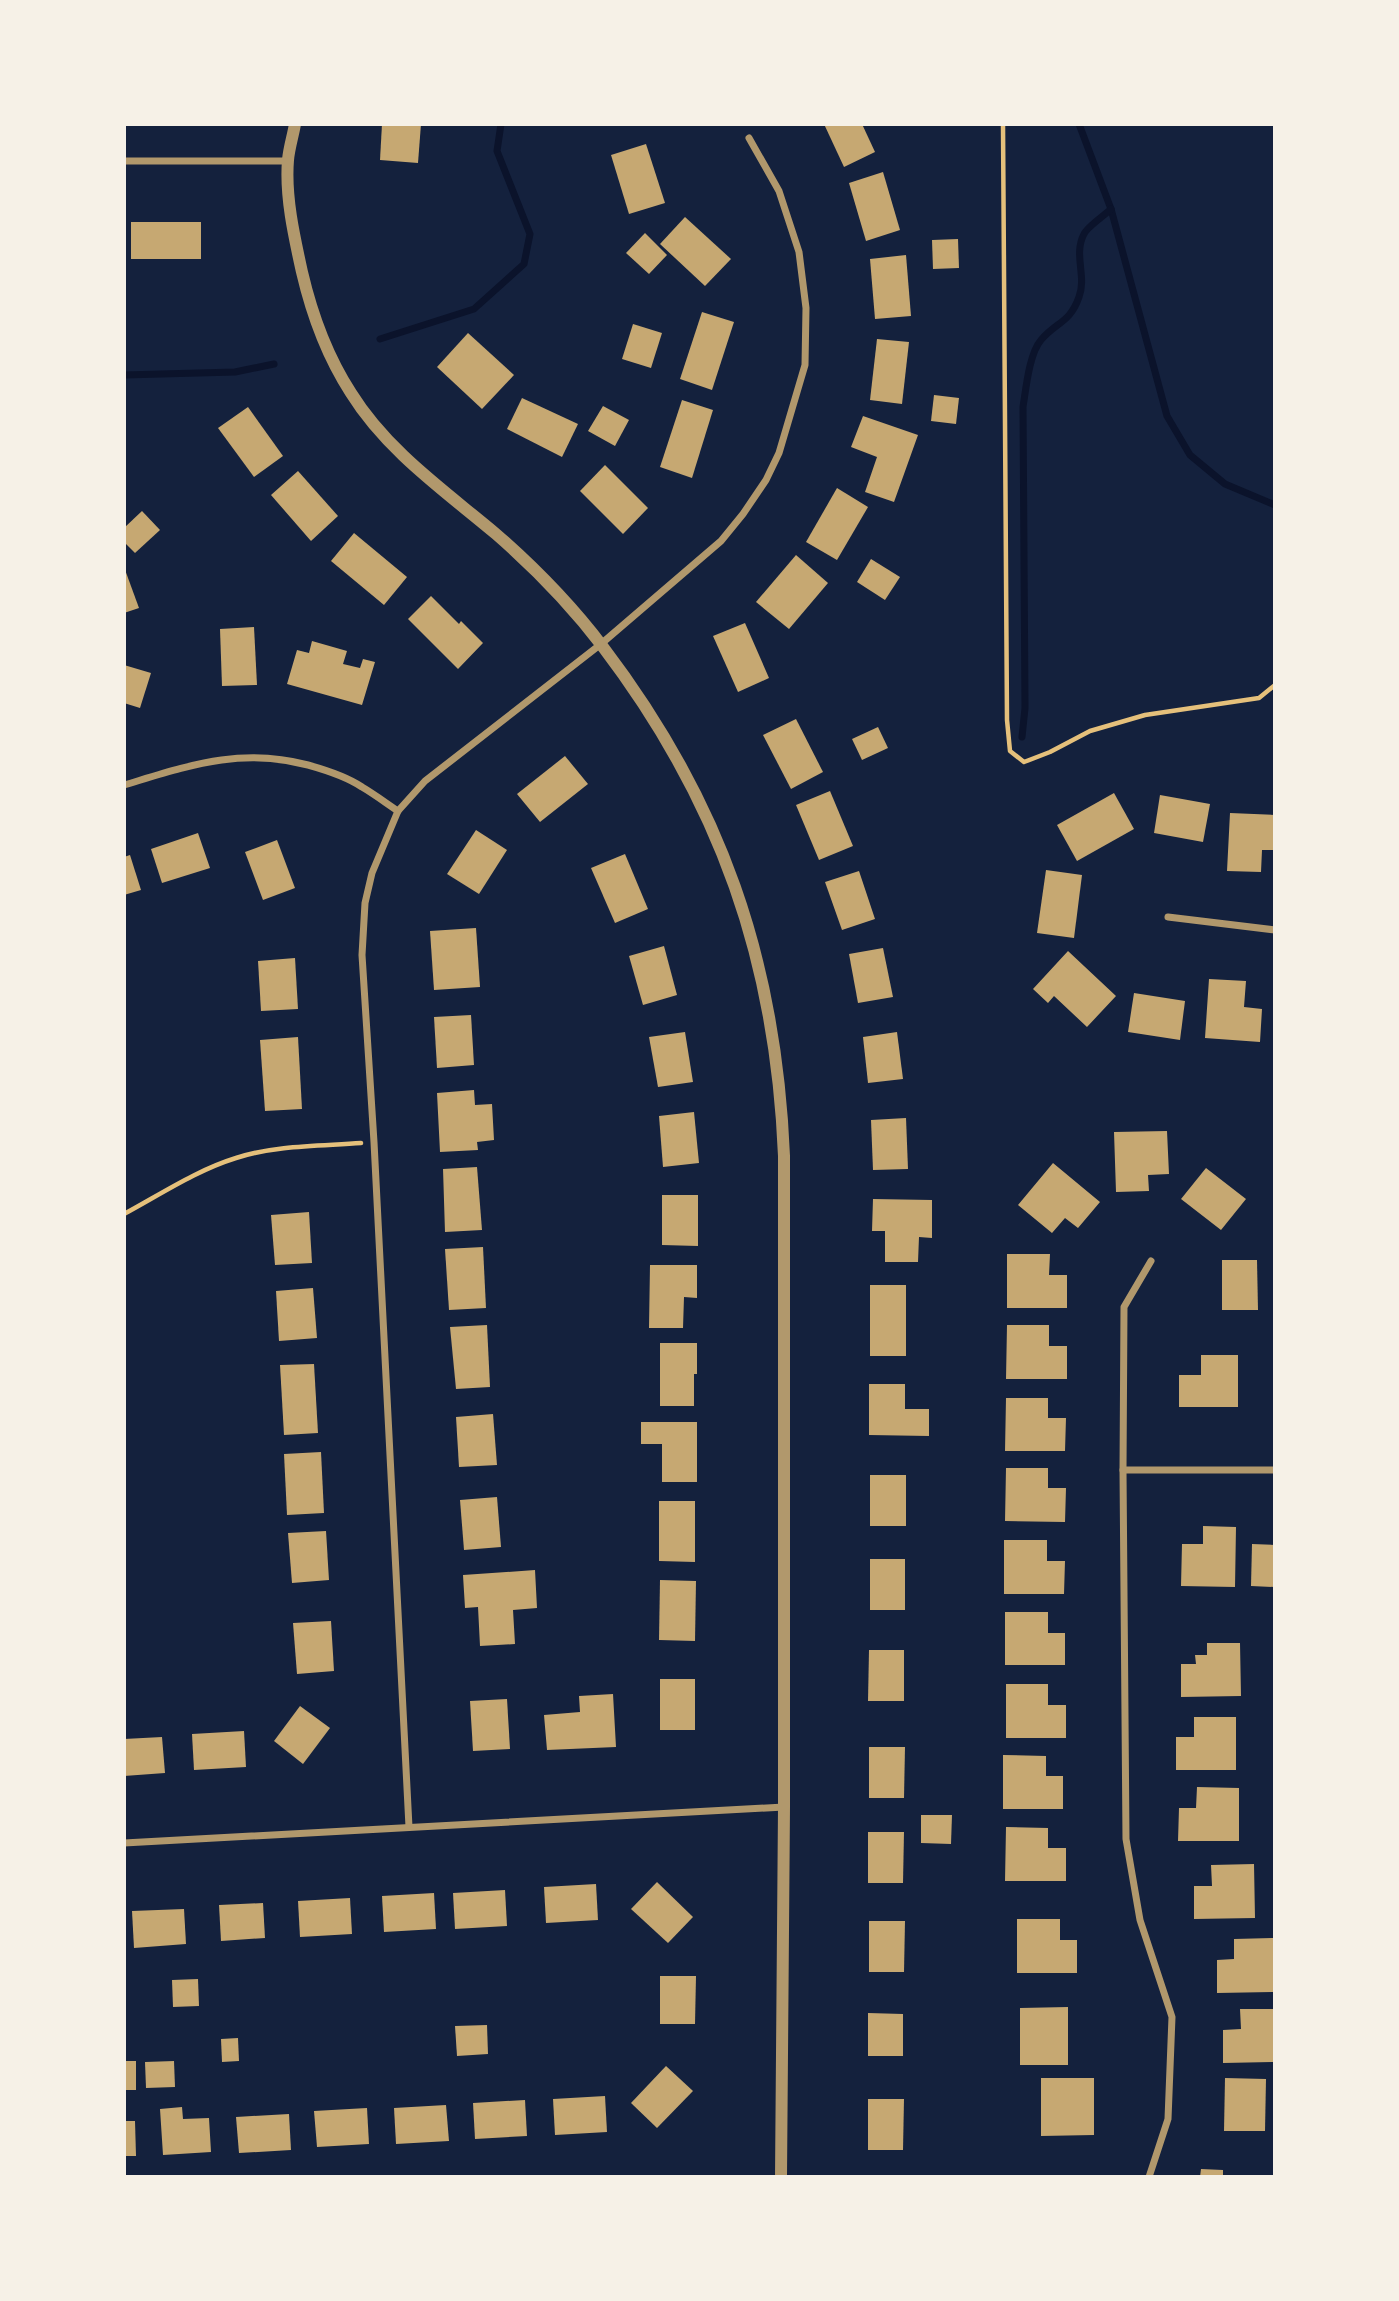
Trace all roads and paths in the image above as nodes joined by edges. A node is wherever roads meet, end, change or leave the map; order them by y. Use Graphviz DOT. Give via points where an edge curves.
graph roads {
  1 [pos="295,124"];
  2 [pos="1003,124"];
  3 [pos="749,138"];
  4 [pos="124,161"];
  5 [pos="288,161"];
  6 [pos="601,644"];
  7 [pos="1275,685"];
  8 [pos="124,785"];
  9 [pos="398,811"];
  10 [pos="1168,917"];
  11 [pos="1275,930"];
  12 [pos="374,1142"];
  13 [pos="124,1214"];
  14 [pos="1151,1261"];
  15 [pos="1123,1470"];
  16 [pos="1275,1470"];
  17 [pos="784,1807"];
  18 [pos="409,1827"];
  19 [pos="124,1843"];
  20 [pos="781,2177"];
  21 [pos="1149,2177"];
  1 -- 5 [label="street"];
  2 -- 7 [label="path" via="1010,751 1024,762 1090,732 1145,715 1259,698"];
  3 -- 6 [label="street" via="779,191 799,252 806,308 802,377 779,453 743,514 721,541"];
  4 -- 5 [label="street"];
  5 -- 6 [label="street" via="291,212 306,289 317,328 351,394 390,443 526,561"];
  6 -- 9 [label="street" via="425,781"];
  6 -- 17 [label="street" via="672,748 702,806 748,925 774,1039 783,1156"];
  8 -- 9 [label="street" via="194,764 265,757 340,775"];
  9 -- 12 [label="street" via="372,873 362,925"];
  10 -- 11 [label="street"];
  12 -- 13 [label="path" via="238,1157 206,1169"];
  12 -- 18 [label="street"];
  14 -- 15 [label="street" via="1124,1307"];
  15 -- 16 [label="street"];
  15 -- 21 [label="street" via="1126,1839 1139,1920 1172,2017 1168,2119"];
  17 -- 18 [label="street"];
  17 -- 20 [label="street"];
  18 -- 19 [label="street"];
}
